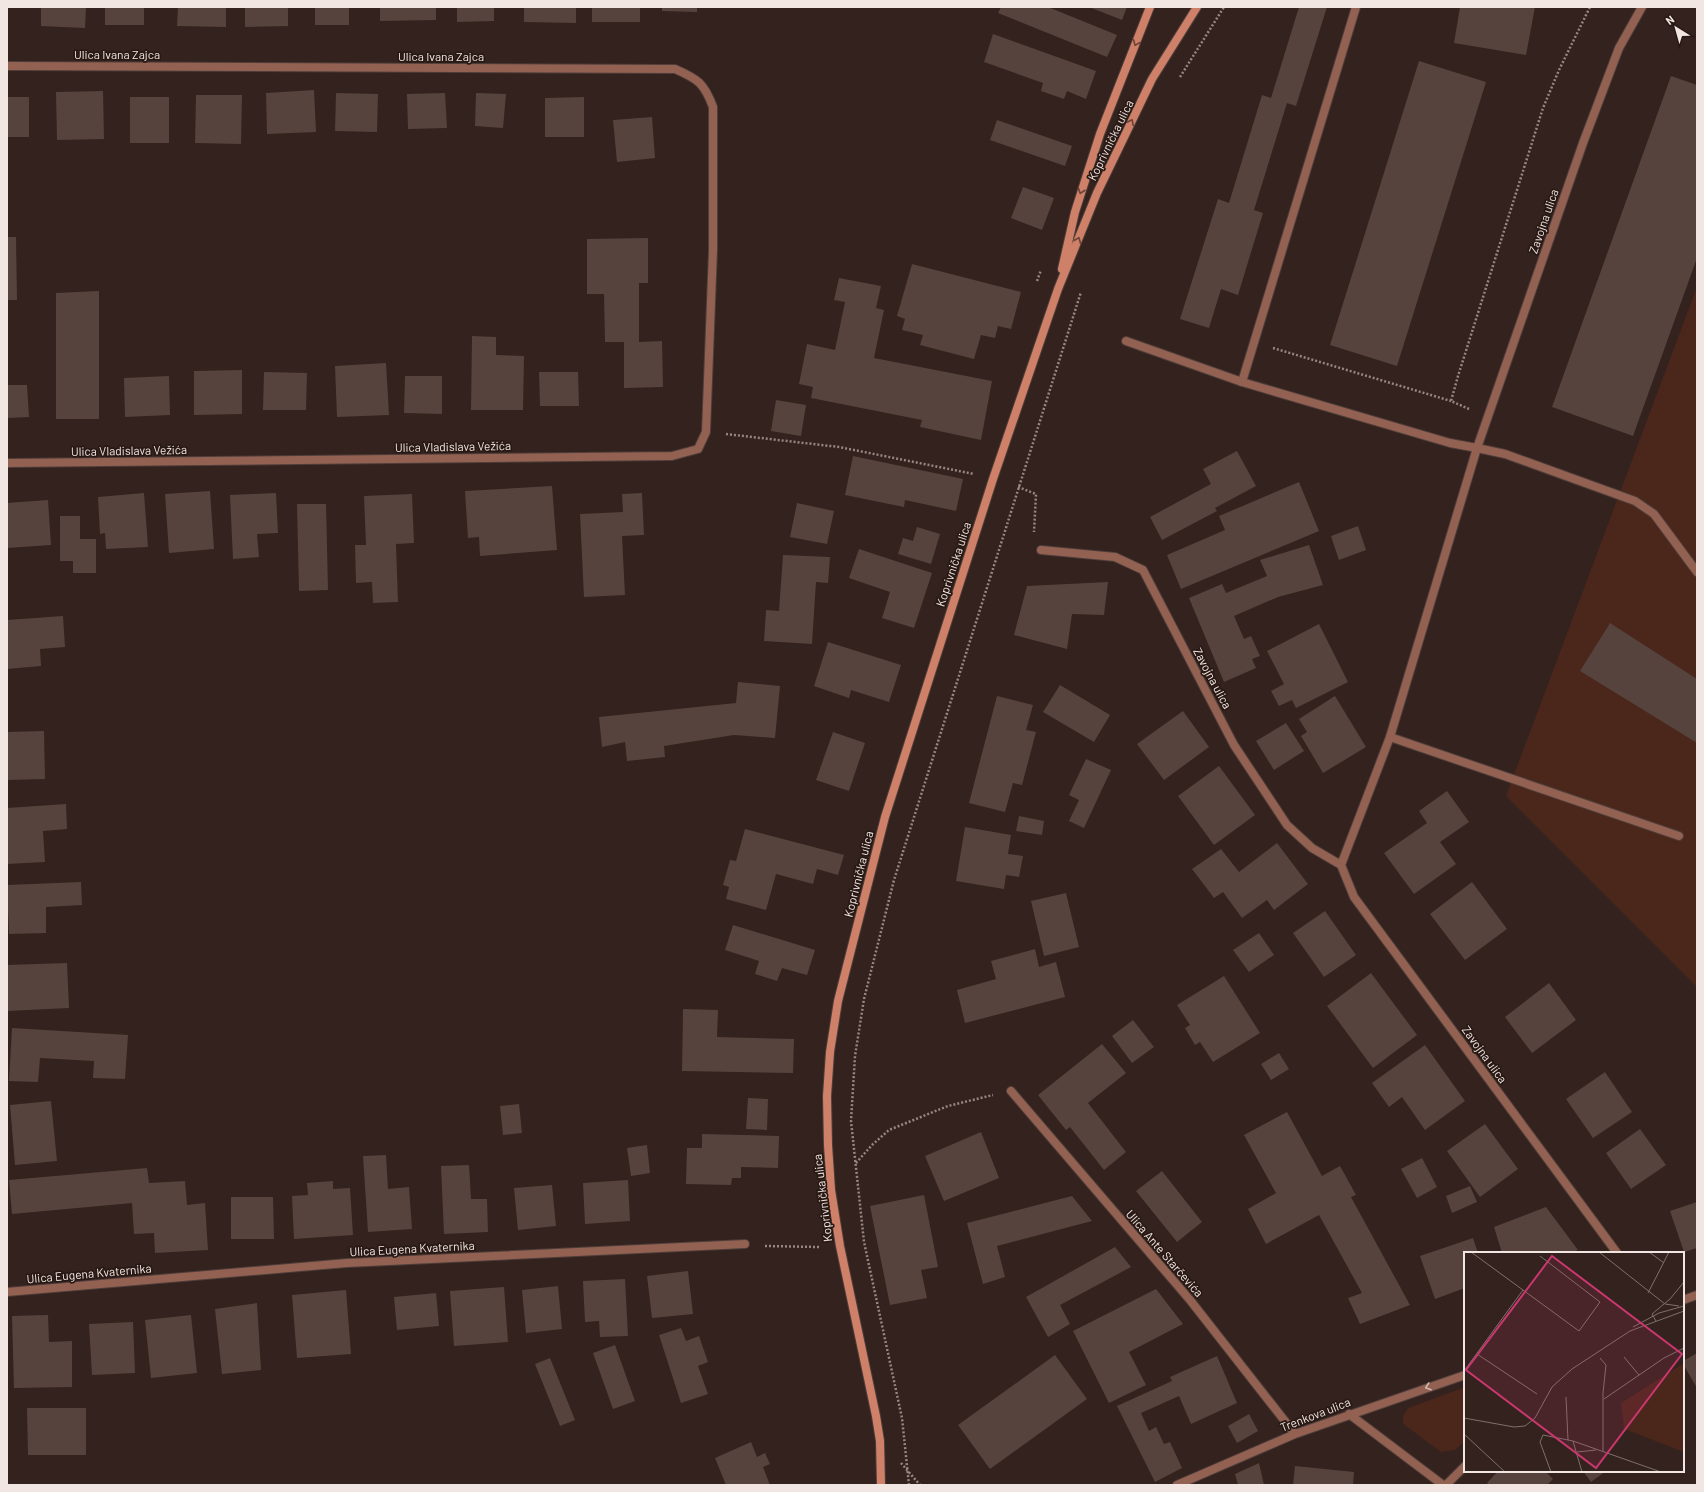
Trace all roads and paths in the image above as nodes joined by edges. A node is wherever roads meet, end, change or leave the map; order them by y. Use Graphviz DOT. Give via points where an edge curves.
graph roads {
  1 [pos="1150,7"];
  2 [pos="1197,7"];
  3 [pos="1224,7"];
  4 [pos="1356,7"];
  5 [pos="1590,7"];
  6 [pos="1642,7"];
  7 [pos="7,66"];
  8 [pos="1176,83"];
  9 [pos="713,250"];
  10 [pos="1058,290"];
  11 [pos="1082,290"];
  12 [pos="1126,341"];
  13 [pos="1254,342"];
  14 [pos="1242,382"];
  15 [pos="1451,400"];
  16 [pos="1488,418"];
  17 [pos="706,432"];
  18 [pos="1477,448"];
  19 [pos="7,463"];
  20 [pos="976,474"];
  21 [pos="1018,487"];
  22 [pos="1042,550"];
  23 [pos="1697,572"];
  24 [pos="1390,738"];
  25 [pos="1679,836"];
  26 [pos="1341,865"];
  27 [pos="1011,1091"];
  28 [pos="856,1163"];
  29 [pos="745,1244"];
  30 [pos="819,1248"];
  31 [pos="1615,1252"];
  32 [pos="7,1292"];
  33 [pos="1697,1295"];
  34 [pos="1684,1300"];
  35 [pos="1464,1375"];
  36 [pos="1349,1414"];
  37 [pos="1295,1434"];
  38 [pos="1464,1467"];
  39 [pos="881,1485"];
  40 [pos="909,1485"];
  41 [pos="1177,1485"];
  42 [pos="1445,1485"];
  1 -- 10 [label="main road, Koprivnička ulica, one-way" via="1100,134 1075,212"];
  10 -- 2 [label="main road, Koprivnička ulica, one-way" via="1097,194 1152,79"];
  3 -- 8 [label="path"];
  4 -- 13 [label="street"];
  5 -- 15 [label="path" via="1542,108"];
  6 -- 16 [label="street, Zavojna ulica" via="1619,48 1583,143"];
  7 -- 9 [label="street, Ulica Ivana Zajca" via="675,69 693,77 706,89 713,107"];
  9 -- 17 [label="street, Ulica Vladislava Vežića"];
  10 -- 39 [label="main road, Koprivnička ulica" via="993,479 885,817 838,1001 830,1052 827,1096 831,1190 840,1246 876,1416 880,1441"];
  11 -- 21 [label="path"];
  12 -- 14 [label="street"];
  13 -- 14 [label="street"];
  13 -- 15 [label="path"];
  14 -- 18 [label="street" via="1450,443"];
  15 -- 16 [label="path"];
  16 -- 18 [label="street, Zavojna ulica"];
  17 -- 19 [label="street, Ulica Vladislava Vežića" via="698,449 672,456"];
  17 -- 20 [label="path" via="839,447"];
  18 -- 23 [label="street" via="1505,454 1635,501 1654,514"];
  18 -- 24 [label="street, Zavojna ulica"];
  21 -- 22 [label="path" via="1036,494 1034,536"];
  21 -- 28 [label="path" via="894,880 864,999 855,1056 851,1121"];
  22 -- 26 [label="street, Zavojna ulica" via="1115,557 1143,570 1234,745 1287,825 1312,848"];
  24 -- 25 [label="street"];
  24 -- 26 [label="street, Zavojna ulica"];
  26 -- 31 [label="street, Zavojna ulica" via="1354,897"];
  27 -- 28 [label="path" via="948,1106 889,1130"];
  27 -- 37 [label="street, Ulica Ante Starčevića" via="1190,1300"];
  28 -- 40 [label="path" via="864,1242 902,1418"];
  29 -- 30 [label="path"];
  29 -- 32 [label="street, Ulica Eugena Kvaternika" via="347,1263"];
  33 -- 34 [label="street"];
  35 -- 36 [label="street, Trenkova ulica, one-way"];
  36 -- 37 [label="street, Trenkova ulica"];
  36 -- 42 [label="street"];
  37 -- 41 [label="street, Trenkova ulica"];
  38 -- 42 [label="street"];
}
